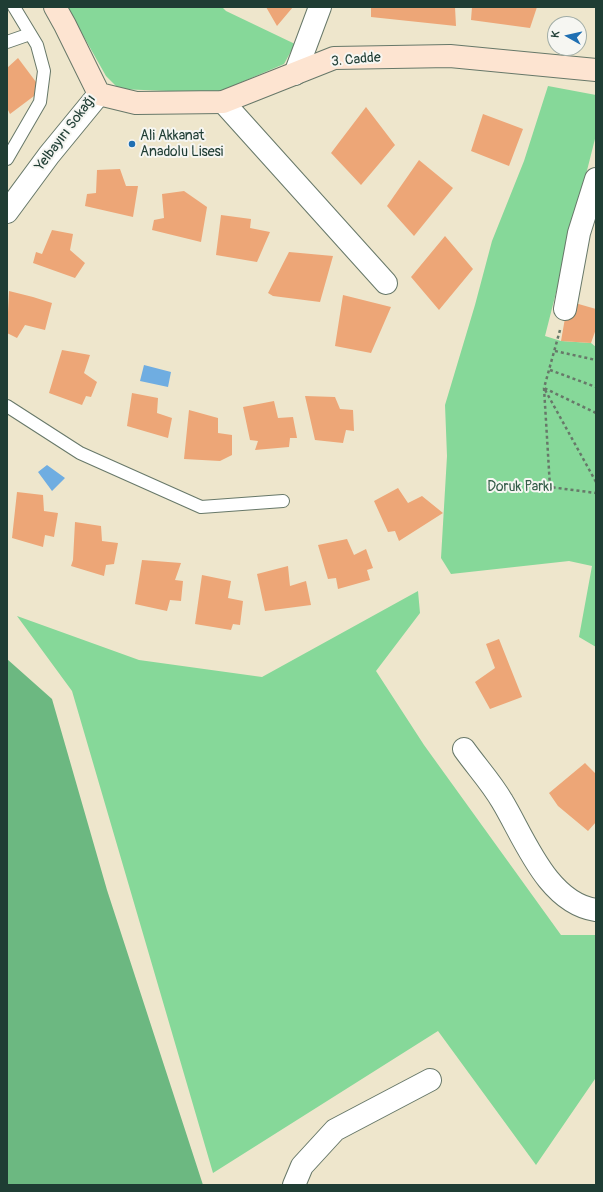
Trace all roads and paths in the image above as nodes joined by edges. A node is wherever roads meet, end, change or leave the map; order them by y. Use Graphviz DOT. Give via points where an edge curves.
graph roads {
  1 [pos="14,7"];
  2 [pos="55,7"];
  3 [pos="320,7"];
  4 [pos="30,34"];
  5 [pos="7,42"];
  6 [pos="596,70"];
  7 [pos="295,74"];
  8 [pos="99,94"];
  9 [pos="223,102"];
  10 [pos="7,159"];
  11 [pos="596,179"];
  12 [pos="7,212"];
  13 [pos="386,283"];
  14 [pos="565,309"];
  15 [pos="555,351"];
  16 [pos="596,360"];
  17 [pos="550,370"];
  18 [pos="596,387"];
  19 [pos="544,388"];
  20 [pos="7,406"];
  21 [pos="596,413"];
  22 [pos="596,482"];
  23 [pos="596,493"];
  24 [pos="283,501"];
  25 [pos="464,749"];
  26 [pos="596,910"];
  27 [pos="430,1080"];
  28 [pos="294,1185"];
  1 -- 4 [label="lane"];
  2 -- 8 [label="main road, Yelbayırı Sokağı"];
  3 -- 7 [label="street"];
  4 -- 5 [label="lane"];
  4 -- 10 [label="lane" via="44,71 40,102"];
  6 -- 7 [label="main road, 3. Cadde" via="450,56 334,58"];
  7 -- 9 [label="main road, 3. Cadde"];
  8 -- 9 [label="main road, 3. Cadde" via="136,103"];
  8 -- 12 [label="street, Yelbayırı Sokağı" via="48,155"];
  9 -- 13 [label="street"];
  11 -- 14 [label="street" via="579,233"];
  14 -- 15 [label="path"];
  15 -- 16 [label="path"];
  15 -- 17 [label="path"];
  17 -- 18 [label="path"];
  17 -- 19 [label="path"];
  19 -- 21 [label="path"];
  19 -- 22 [label="path"];
  19 -- 23 [label="path" via="550,487"];
  20 -- 24 [label="lane" via="80,453 201,507"];
  25 -- 26 [label="street" via="501,800 532,858 560,893 586,909"];
  27 -- 28 [label="street" via="335,1130 302,1166"];
}
